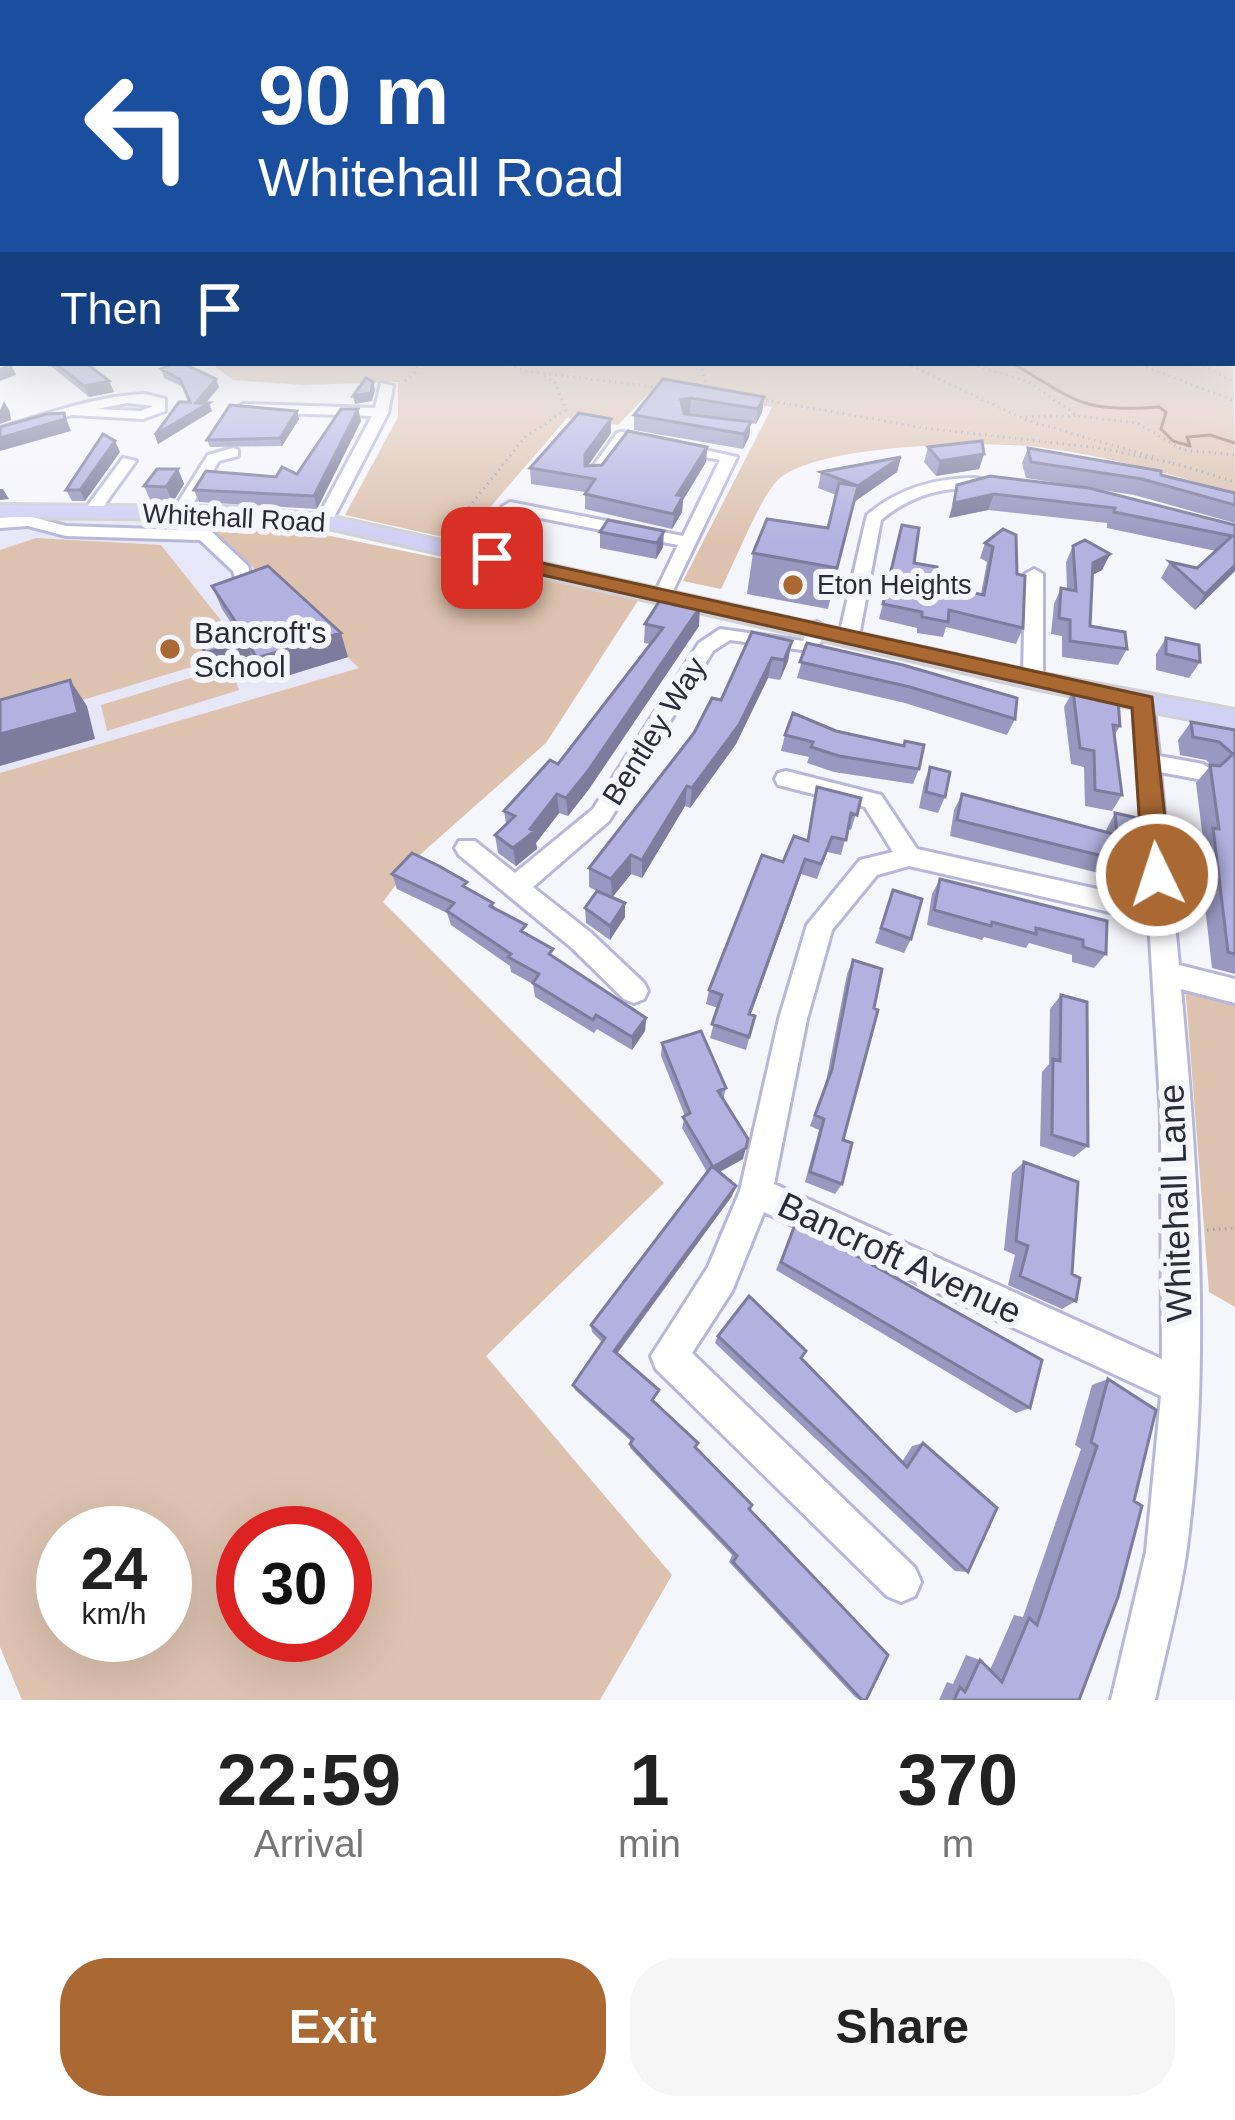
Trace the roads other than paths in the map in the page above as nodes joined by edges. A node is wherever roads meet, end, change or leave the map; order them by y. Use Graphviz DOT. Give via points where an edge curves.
graph roads {
  1 [pos="386,386"];
  2 [pos="243,408"];
  3 [pos="76,412"];
  4 [pos="381,413"];
  5 [pos="0,433"];
  6 [pos="233,453"];
  7 [pos="128,469"];
  8 [pos="594,475"];
  9 [pos="1022,488"];
  10 [pos="510,508"];
  11 [pos="0,511"];
  12 [pos="91,512"];
  13 [pos="180,512"];
  14 [pos="324,521"];
  15 [pos="0,523"];
  16 [pos="145,523"];
  17 [pos="690,542"];
  18 [pos="1034,574"];
  19 [pos="243,581"];
  20 [pos="663,595"];
  21 [pos="742,634"];
  22 [pos="849,636"];
  23 [pos="814,638"];
  24 [pos="967,676"];
  25 [pos="1033,680"];
  26 [pos="1004,696"];
  27 [pos="1144,702"];
  28 [pos="1235,719"];
  29 [pos="1148,762"];
  30 [pos="1203,772"];
  31 [pos="786,779"];
  32 [pos="466,848"];
  33 [pos="909,857"];
  34 [pos="515,887"];
  35 [pos="1160,913"];
  36 [pos="1165,974"];
  37 [pos="634,991"];
  38 [pos="1235,991"];
  39 [pos="756,1192"];
  40 [pos="1180,1386"];
  41 [pos="902,1582"];
  42 [pos="1133,1700"];
  1 -- 4 [label="street"];
  2 -- 4 [label="street"];
  3 -- 3 [label="street" via="123,400 160,402 143,416"];
  3 -- 5 [label="street"];
  4 -- 14 [label="street"];
  6 -- 13 [label="street" via="213,458"];
  7 -- 12 [label="street"];
  8 -- 17 [label="street" via="622,436 676,438 730,457"];
  9 -- 22 [label="street" via="925,487 886,506 872,518"];
  10 -- 17 [label="street"];
  11 -- 12 [label="main road, Whitehall Road"];
  12 -- 16 [label="main road, Whitehall Road"];
  13 -- 14 [label="main road, Whitehall Road"];
  13 -- 16 [label="main road, Whitehall Road"];
  14 -- 20 [label="main road, Whitehall Road"];
  15 -- 16 [label="street" via="67,531"];
  16 -- 19 [label="street" via="205,535 242,570"];
  17 -- 20 [label="street"];
  18 -- 25 [label="street"];
  20 -- 23 [label="main road, Whitehall Road"];
  21 -- 23 [label="street, Whitehall Road"];
  21 -- 34 [label="street, Bentley Way" via="727,633 706,647 601,815"];
  22 -- 23 [label="main road, Whitehall Road"];
  22 -- 24 [label="main road, Whitehall Road"];
  23 -- 24 [label="street, Whitehall Road"];
  24 -- 25 [label="main road, Whitehall Road"];
  24 -- 26 [label="street, Whitehall Road"];
  25 -- 27 [label="main road, Whitehall Road"];
  27 -- 28 [label="main road, Whitehall Road"];
  27 -- 29 [label="street, Whitehall Lane"];
  29 -- 30 [label="street"];
  29 -- 35 [label="street, Whitehall Lane"];
  31 -- 33 [label="street" via="873,801"];
  32 -- 34 [label="street"];
  33 -- 35 [label="street"];
  33 -- 39 [label="street" via="868,867 820,925"];
  34 -- 37 [label="street"];
  35 -- 36 [label="street, Whitehall Lane"];
  36 -- 38 [label="street"];
  36 -- 40 [label="street, Whitehall Lane"];
  39 -- 40 [label="street, Bancroft Avenue"];
  39 -- 41 [label="street, Bancroft Avenue" via="719,1280 669,1356"];
  40 -- 42 [label="street, Whitehall Lane" via="1169,1535"];
}
